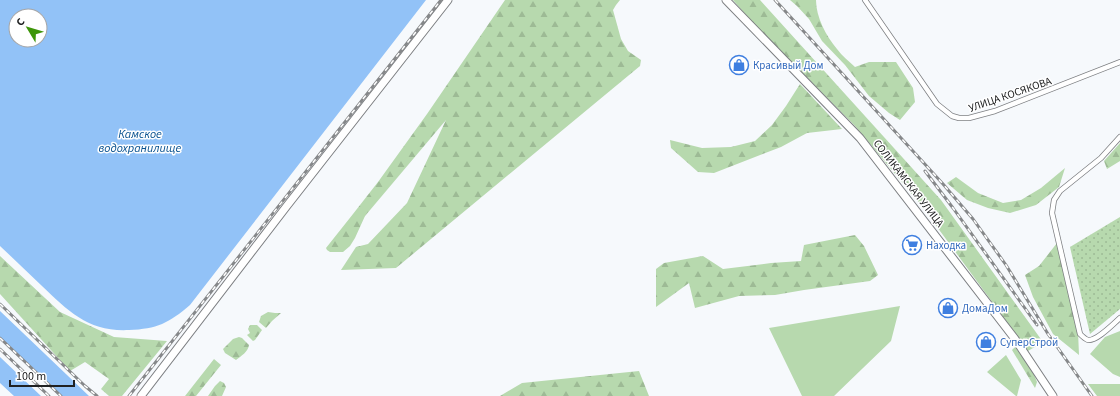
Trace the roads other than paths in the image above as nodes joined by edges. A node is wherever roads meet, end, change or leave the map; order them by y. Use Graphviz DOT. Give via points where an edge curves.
graph roads {
  1 [pos="448,0"];
  2 [pos="726,0"];
  3 [pos="865,0"];
  4 [pos="1120,62"];
  5 [pos="1120,138"];
  6 [pos="1120,318"];
  7 [pos="142,395"];
  8 [pos="1053,396"];
  1 -- 7 [label="main road"];
  2 -- 8 [label="main road, СОЛИКАМСКАЯ УЛИЦА" via="860,138 1015,339"];
  3 -- 4 [label="street, УЛИЦА КОСЯКОВА" via="936,104 959,118 995,111"];
  5 -- 6 [label="street" via="1101,158 1060,191 1054,200 1052,213 1080,334 1088,340 1092,339"];
}
